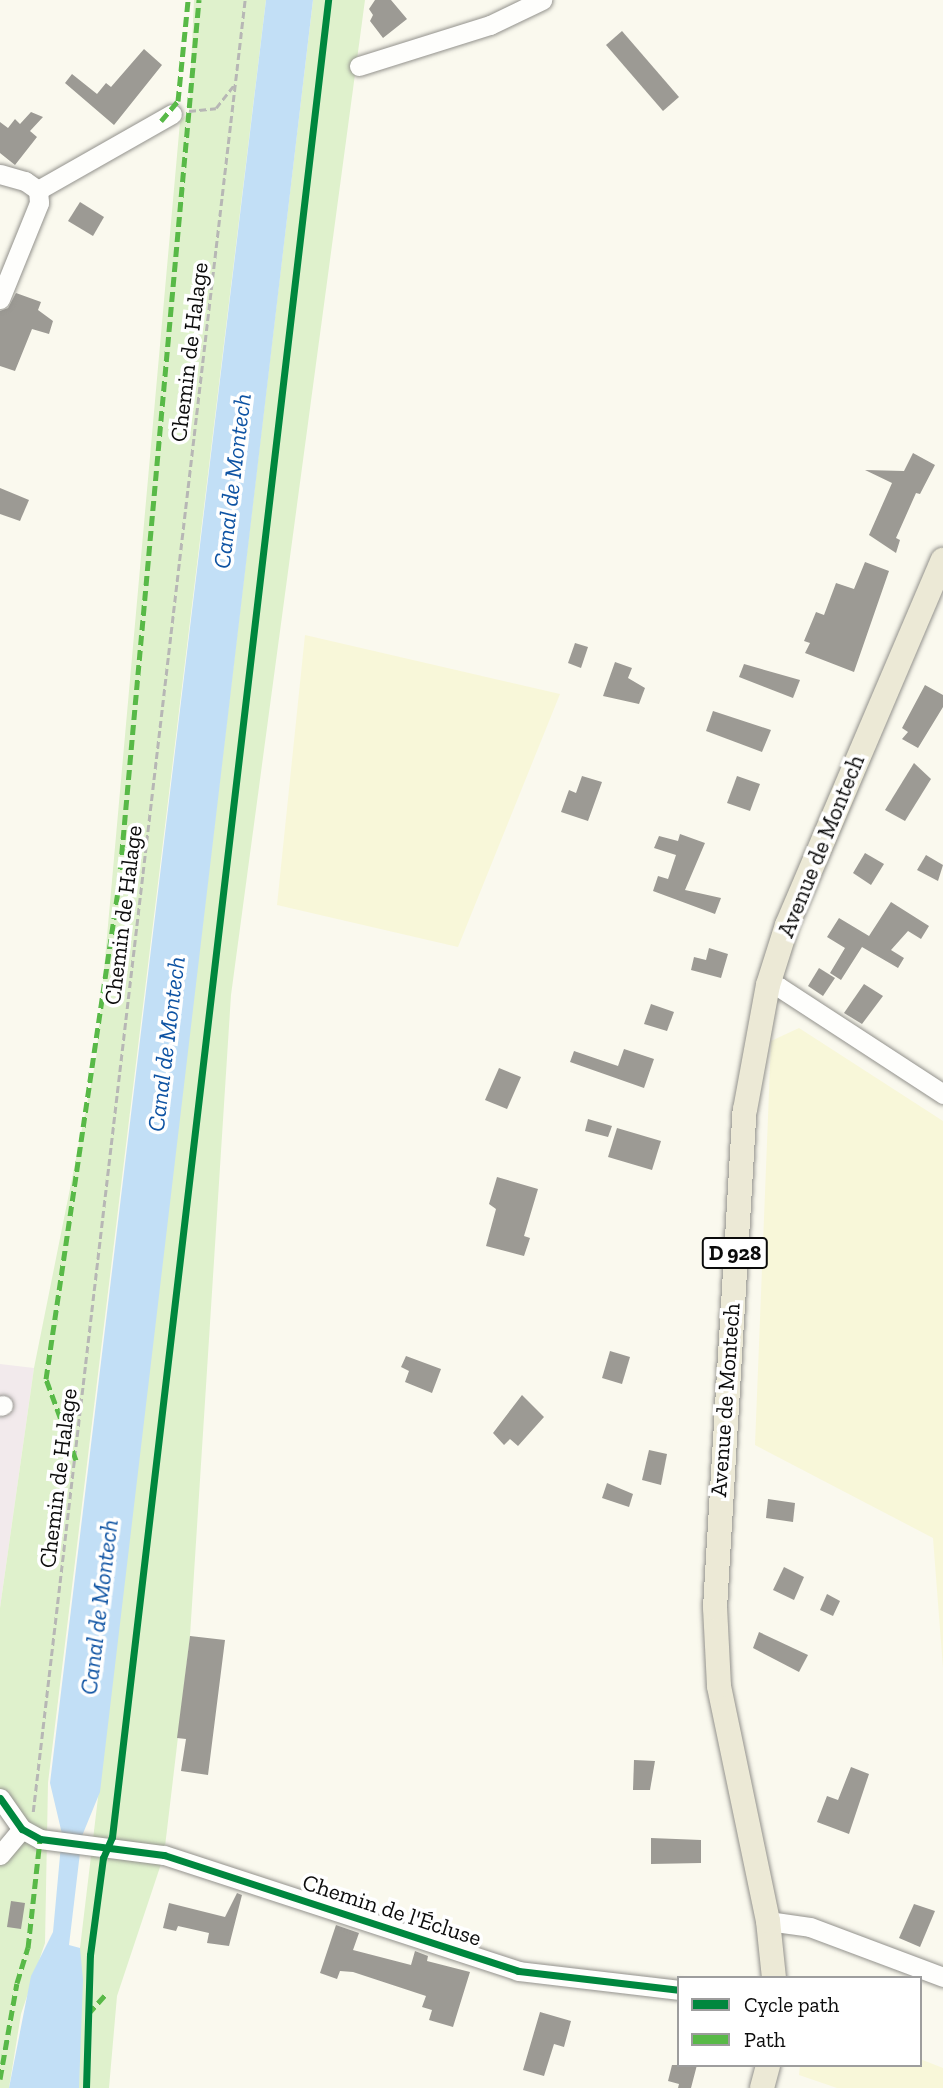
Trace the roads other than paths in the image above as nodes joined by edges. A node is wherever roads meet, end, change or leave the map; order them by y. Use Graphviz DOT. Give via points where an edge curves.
graph roads {
  1 [pos="542,0"];
  2 [pos="359,66"];
  3 [pos="174,115"];
  4 [pos="0,174"];
  5 [pos="38,190"];
  6 [pos="0,299"];
  7 [pos="943,560"];
  8 [pos="768,985"];
  9 [pos="943,1094"];
  10 [pos="0,1798"];
  11 [pos="22,1829"];
  12 [pos="0,1855"];
  13 [pos="768,1921"];
  14 [pos="774,1976"];
  15 [pos="943,1977"];
  16 [pos="677,1990"];
  17 [pos="767,2067"];
  18 [pos="762,2088"];
  1 -- 2 [label="street" via="490,25"];
  3 -- 5 [label="street"];
  4 -- 5 [label="street"];
  5 -- 6 [label="street" via="39,203"];
  7 -- 8 [label="main road, Avenue de Montech / D 928" via="812,860"];
  8 -- 9 [label="street" via="779,987"];
  8 -- 13 [label="main road, Avenue de Montech / D 928" via="745,1110 715,1608 719,1686"];
  10 -- 11 [label="street"];
  11 -- 12 [label="street"];
  11 -- 16 [label="street, Chemin de l'Écluse" via="46,1840 164,1855 518,1971"];
  13 -- 14 [label="main road, Avenue de Montech / D 928"];
  13 -- 15 [label="street" via="810,1927"];
  17 -- 18 [label="main road"];
}
